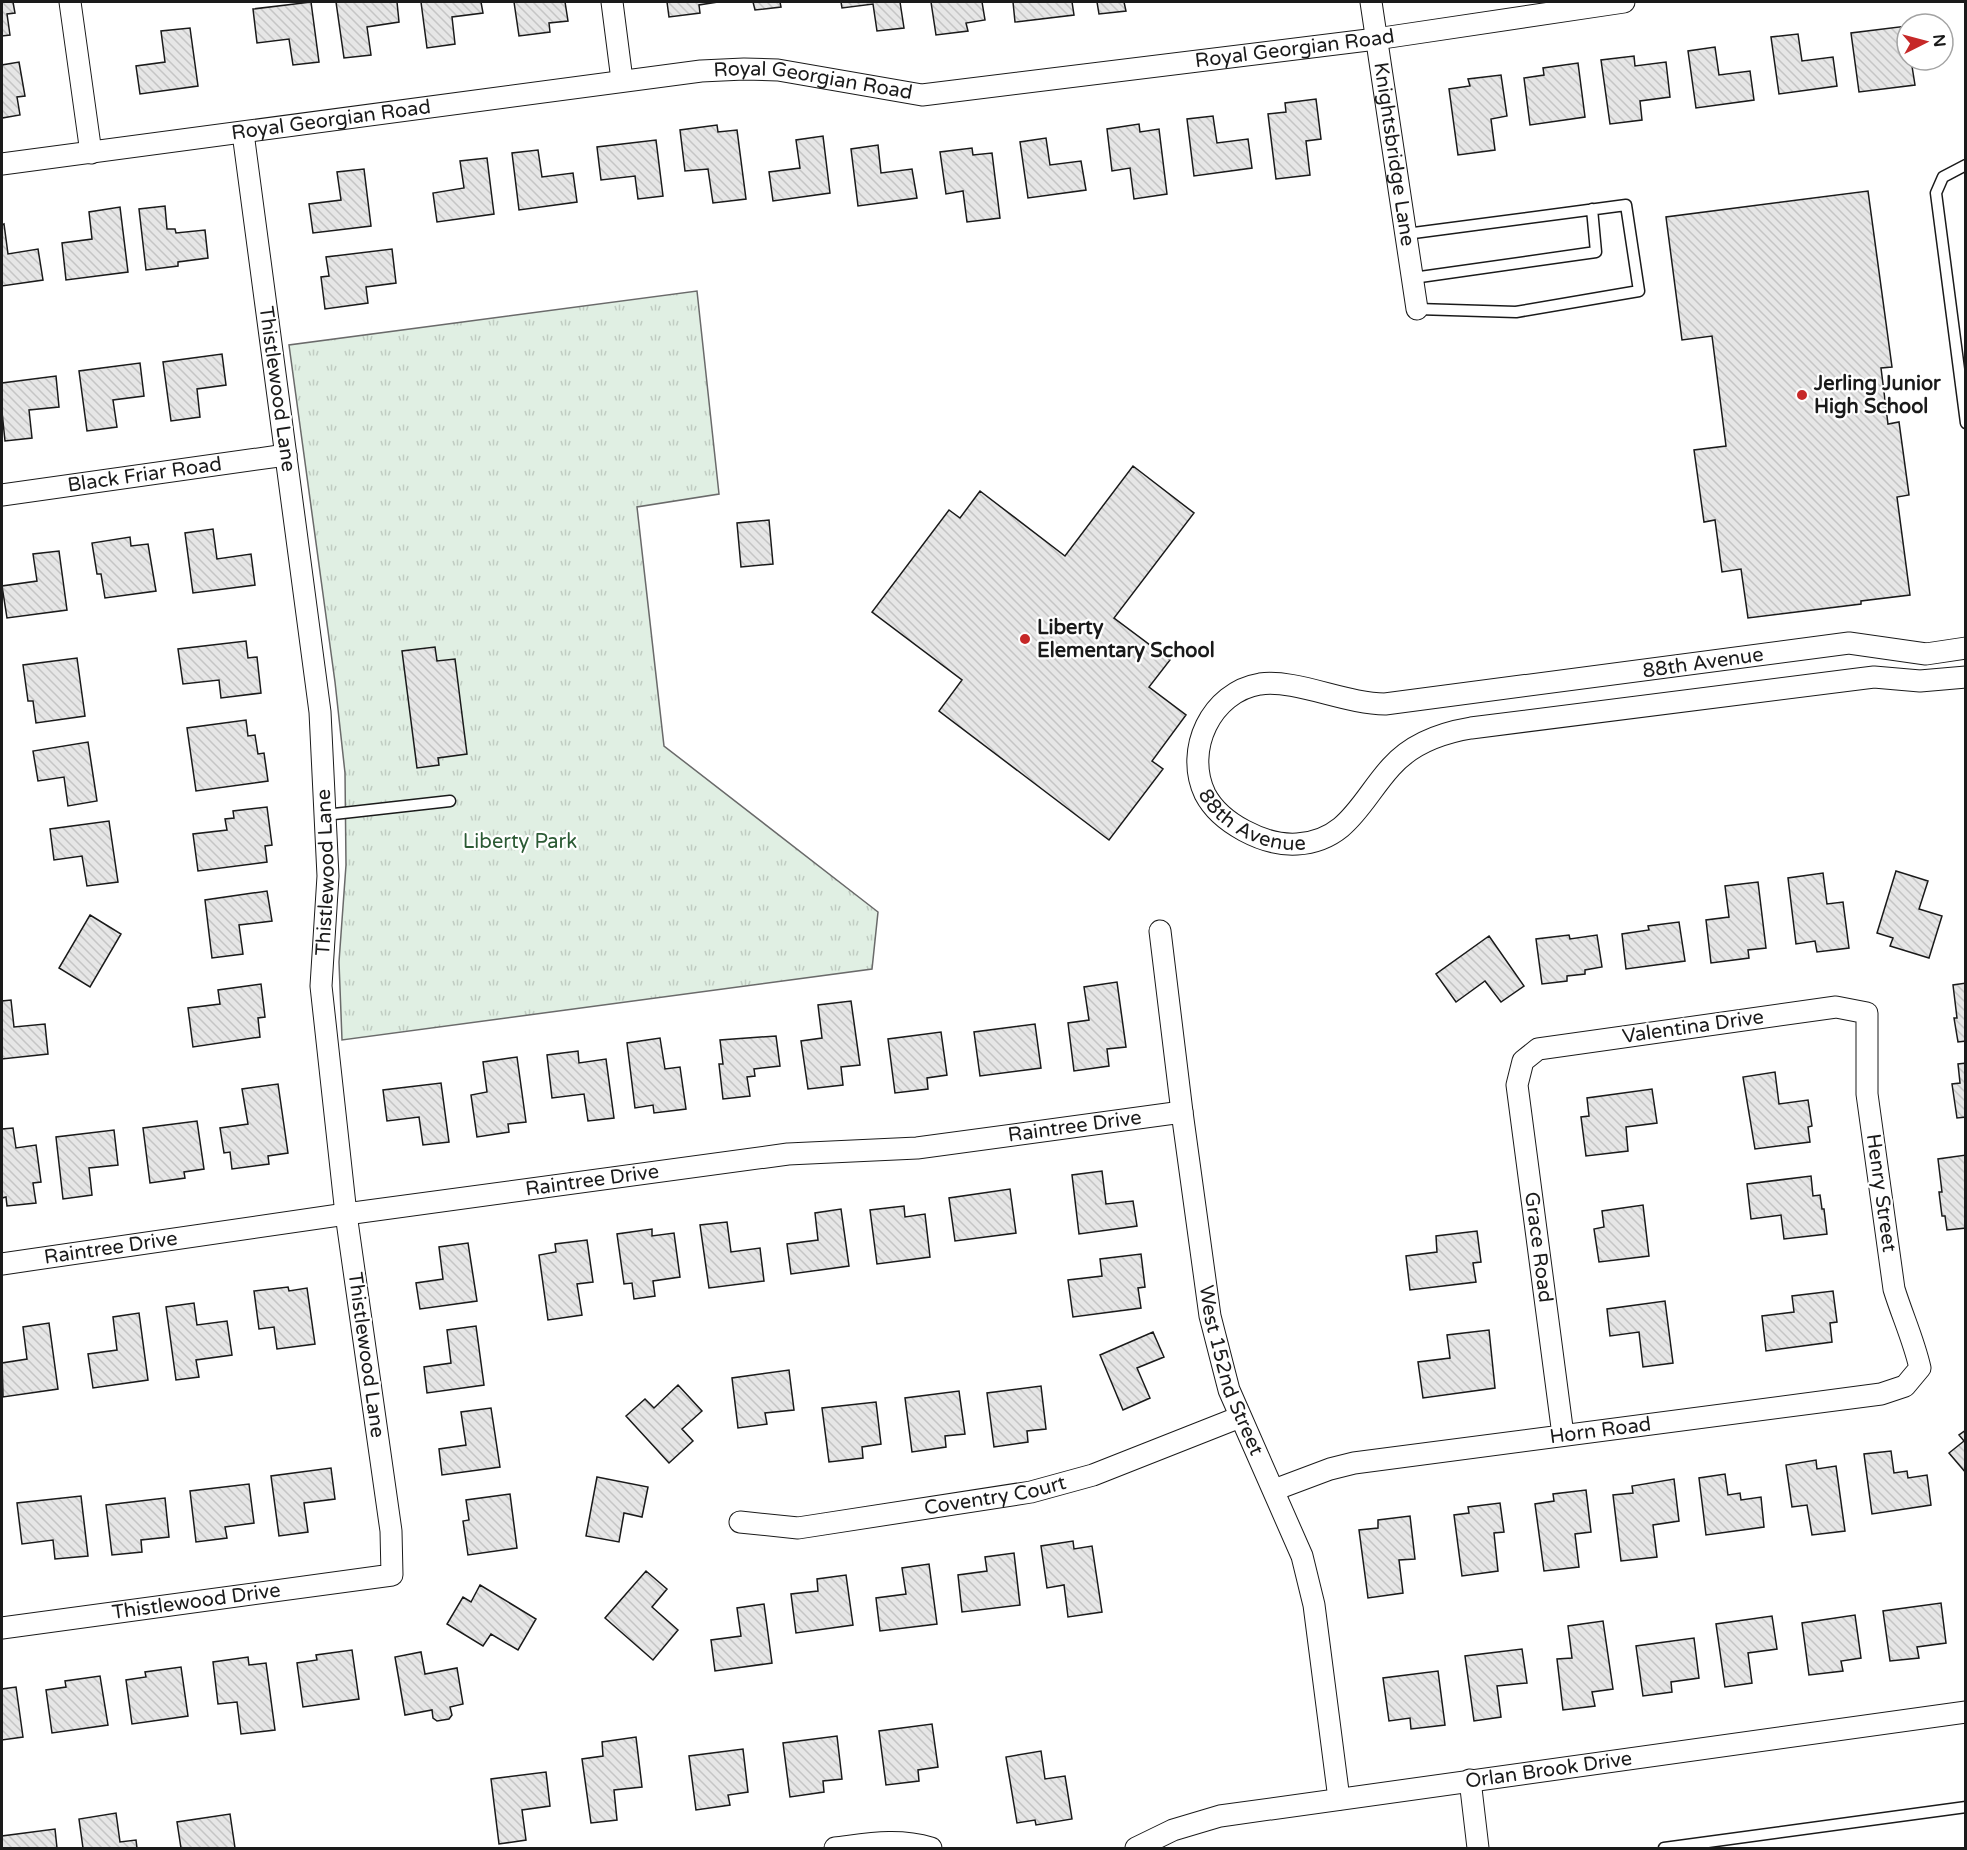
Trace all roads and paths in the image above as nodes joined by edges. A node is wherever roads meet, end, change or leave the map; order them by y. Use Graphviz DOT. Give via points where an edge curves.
graph roads {
  1 [pos="70,2"];
  2 [pos="612,2"];
  3 [pos="1371,2"];
  4 [pos="1624,2"];
  5 [pos="1376,39"];
  6 [pos="621,80"];
  7 [pos="243,133"];
  8 [pos="91,153"];
  9 [pos="2,164"];
  10 [pos="1965,165"];
  11 [pos="1592,209"];
  12 [pos="1406,234"];
  13 [pos="1413,278"];
  14 [pos="1417,309"];
  15 [pos="1965,423"];
  16 [pos="286,455"];
  17 [pos="2,495"];
  18 [pos="1965,648"];
  19 [pos="1965,677"];
  20 [pos="450,801"];
  21 [pos="325,815"];
  22 [pos="1160,931"];
  23 [pos="1867,1013"];
  24 [pos="1523,1061"];
  25 [pos="1182,1112"];
  26 [pos="346,1214"];
  27 [pos="2,1264"];
  28 [pos="1920,1368"];
  29 [pos="1239,1417"];
  30 [pos="1563,1435"];
  31 [pos="1274,1490"];
  32 [pos="740,1522"];
  33 [pos="392,1575"];
  34 [pos="2,1628"];
  35 [pos="1965,1712"];
  36 [pos="1470,1780"];
  37 [pos="1339,1799"];
  38 [pos="1965,1807"];
  39 [pos="835,1848"];
  40 [pos="931,1848"];
  41 [pos="1136,1848"];
  42 [pos="1478,1848"];
  43 [pos="1664,1848"];
  1 -- 8 [label="street"];
  2 -- 6 [label="street"];
  3 -- 5 [label="street, Knightsbridge Lane"];
  4 -- 5 [label="street, Royal Georgian Road"];
  5 -- 6 [label="street, Royal Georgian Road" via="922,95 778,70 701,71"];
  5 -- 12 [label="street, Knightsbridge Lane"];
  6 -- 7 [label="street, Royal Georgian Road"];
  7 -- 8 [label="street, Royal Georgian Road"];
  7 -- 16 [label="street, Thistlewood Lane"];
  8 -- 9 [label="street, Royal Georgian Road"];
  10 -- 15 [label="lane" via="1943,177 1936,193"];
  11 -- 12 [label="lane"];
  11 -- 13 [label="lane" via="1596,252"];
  11 -- 14 [label="lane" via="1626,205 1639,291 1516,312"];
  12 -- 13 [label="street, Knightsbridge Lane"];
  13 -- 14 [label="street, Knightsbridge Lane"];
  16 -- 17 [label="street, Black Friar Road"];
  16 -- 21 [label="street, Thistlewood Lane" via="320,712"];
  18 -- 19 [label="street, 88th Avenue" via="1926,654 1849,643 1385,704 1368,704 1291,686 1258,685 1242,690 1211,714 1201,737 1200,780 1206,796 1239,828 1275,843 1302,844 1328,837 1344,826 1391,766 1407,752 1446,732 1874,677 1920,681"];
  20 -- 21 [label="lane"];
  21 -- 26 [label="street, Thistlewood Lane" via="328,876 321,986"];
  22 -- 25 [label="street, West 152nd Street"];
  23 -- 24 [label="street, Valentina Drive" via="1836,1007 1538,1050"];
  23 -- 28 [label="street, Henry Street" via="1867,1094 1894,1288"];
  24 -- 30 [label="street, Grace Road" via="1517,1085"];
  25 -- 26 [label="street, Raintree Drive" via="916,1148 788,1154"];
  25 -- 29 [label="street, West 152nd Street" via="1210,1316"];
  26 -- 27 [label="street, Raintree Drive"];
  26 -- 33 [label="street, Thistlewood Lane" via="391,1531"];
  28 -- 30 [label="street, Horn Road" via="1905,1386 1881,1394"];
  29 -- 31 [label="street, West 152nd Street"];
  29 -- 32 [label="street, Coventry Court" via="1093,1475 1031,1492 798,1528"];
  30 -- 31 [label="street, Horn Road" via="1354,1463"];
  31 -- 37 [label="street, West 152nd Street" via="1302,1556 1312,1594"];
  33 -- 34 [label="street, Thistlewood Drive"];
  35 -- 36 [label="street, Orlan Brook Drive"];
  36 -- 37 [label="street, Orlan Brook Drive"];
  36 -- 42 [label="street"];
  37 -- 41 [label="street, Orlan Brook Drive" via="1220,1816 1173,1830"];
  38 -- 43 [label="lane"];
  39 -- 40 [label="street" via="888,1842"];
}
